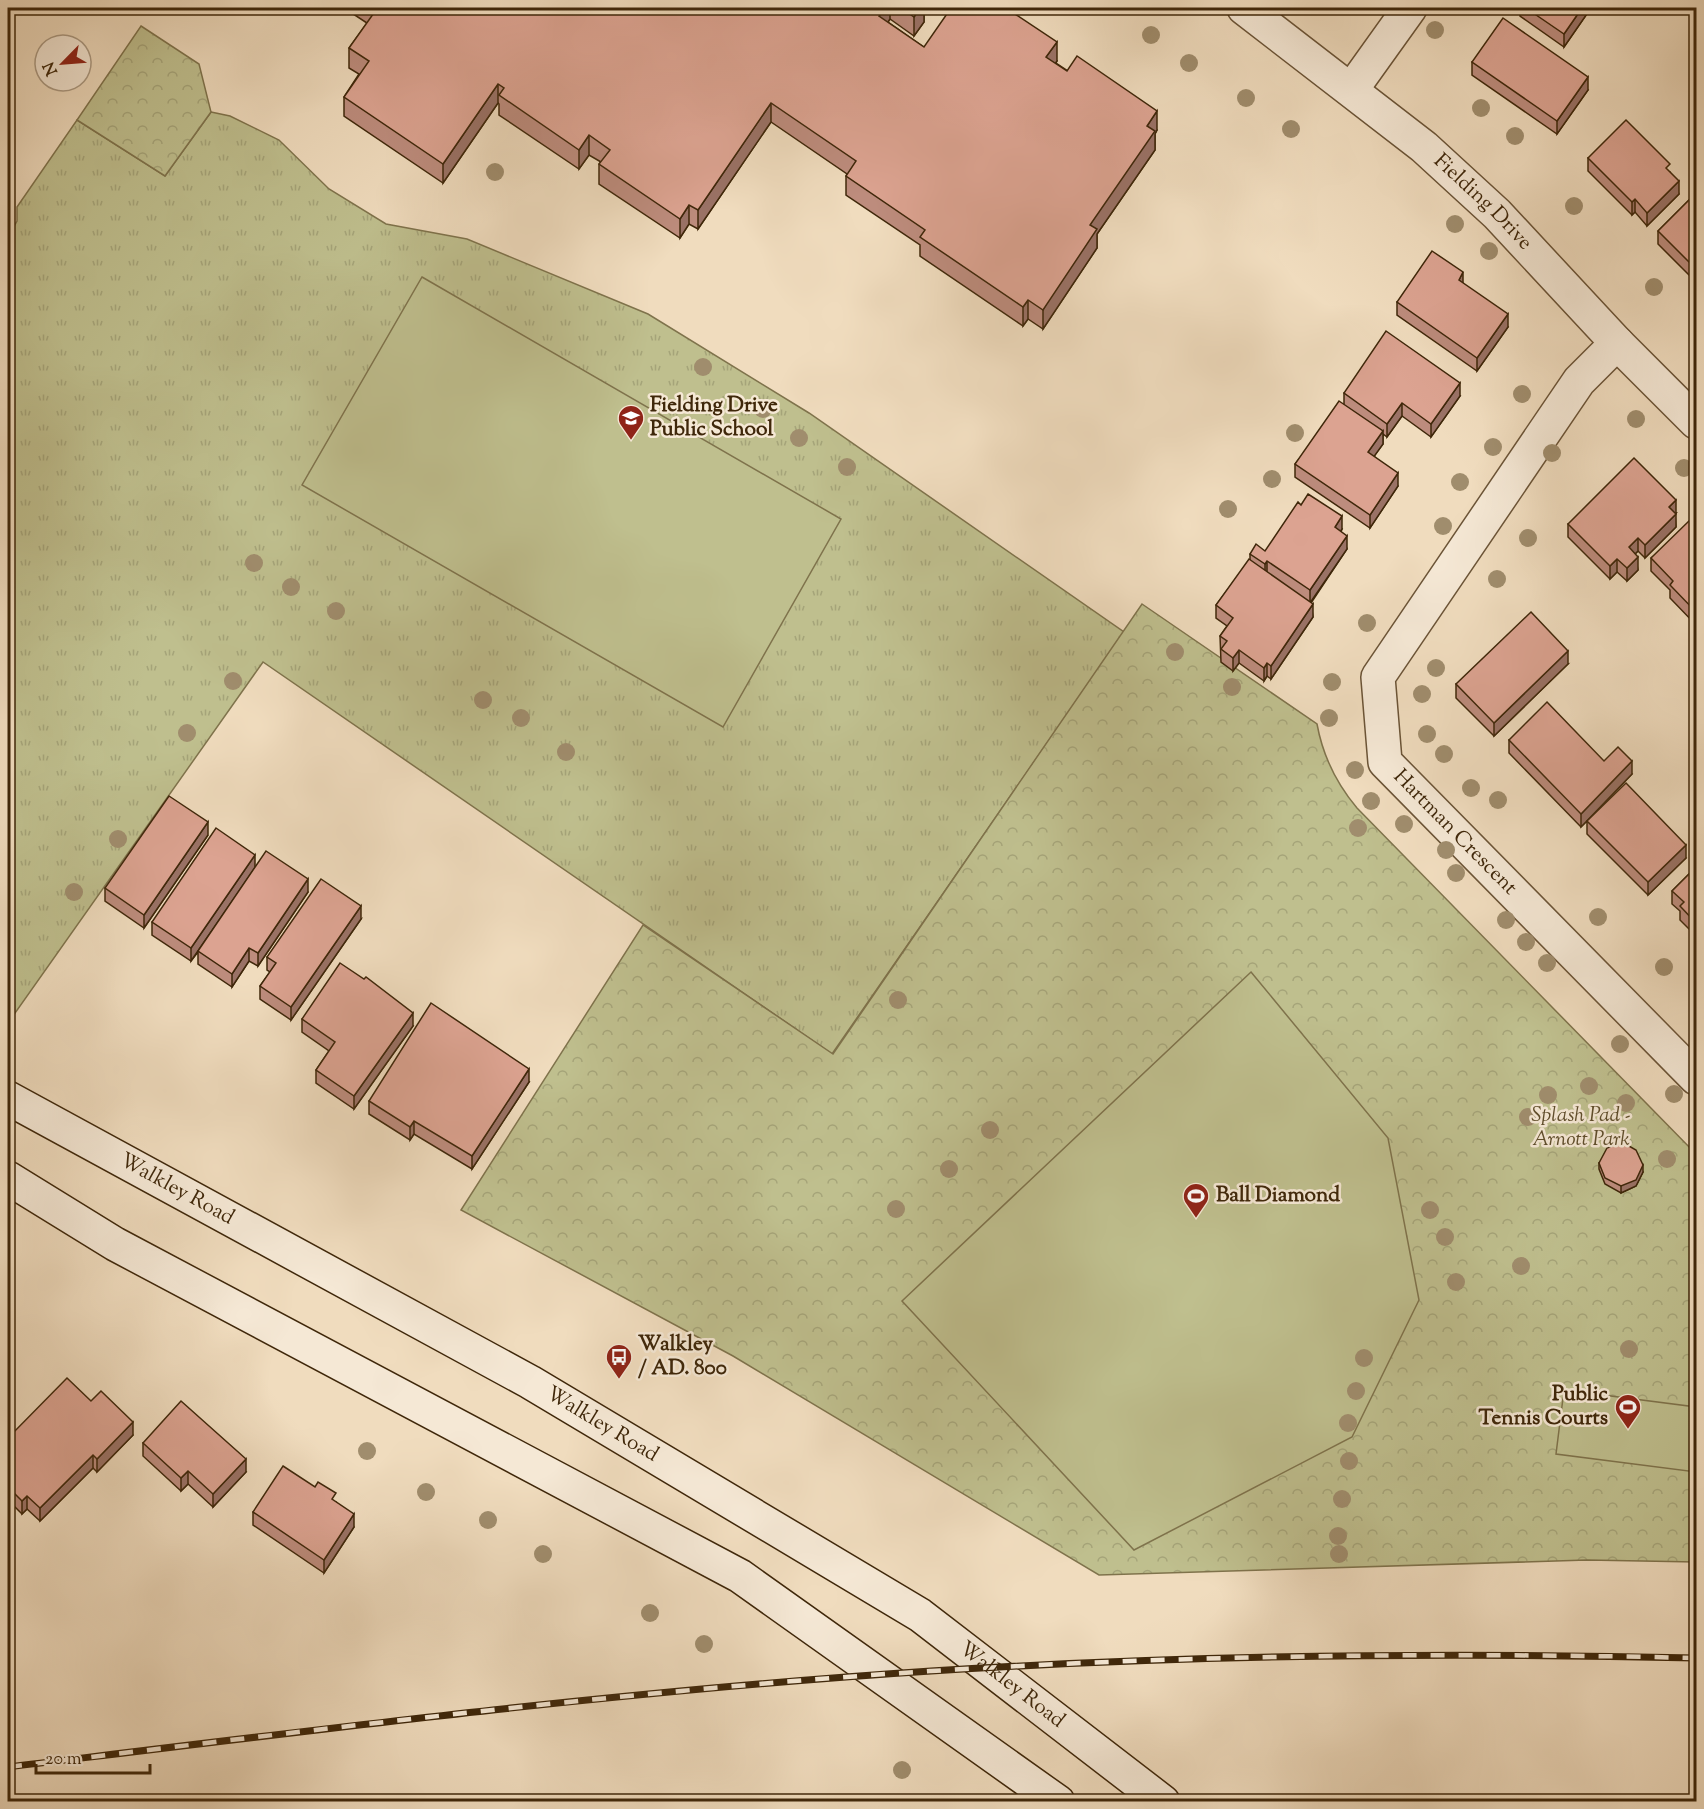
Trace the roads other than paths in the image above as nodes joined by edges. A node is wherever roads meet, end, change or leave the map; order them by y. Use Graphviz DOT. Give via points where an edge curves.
graph roads {
  1 [pos="1244,8"];
  2 [pos="1410,8"];
  3 [pos="1352,89"];
  4 [pos="1617,343"];
  5 [pos="1696,422"];
  6 [pos="1696,1078"];
  7 [pos="8,1098"];
  8 [pos="8,1178"];
  9 [pos="1058,1802"];
  10 [pos="1163,1802"];
  1 -- 3 [label="main road, Fielding Drive"];
  2 -- 3 [label="main road"];
  3 -- 4 [label="main road, Fielding Drive" via="1424,147 1497,214"];
  4 -- 5 [label="main road, Fielding Drive"];
  4 -- 6 [label="main road, Hartman Crescent" via="1579,381 1378,677 1385,762"];
  7 -- 10 [label="main road, Walkley Road" via="530,1382 920,1615"];
  8 -- 9 [label="main road" via="115,1244 740,1576"];
}
